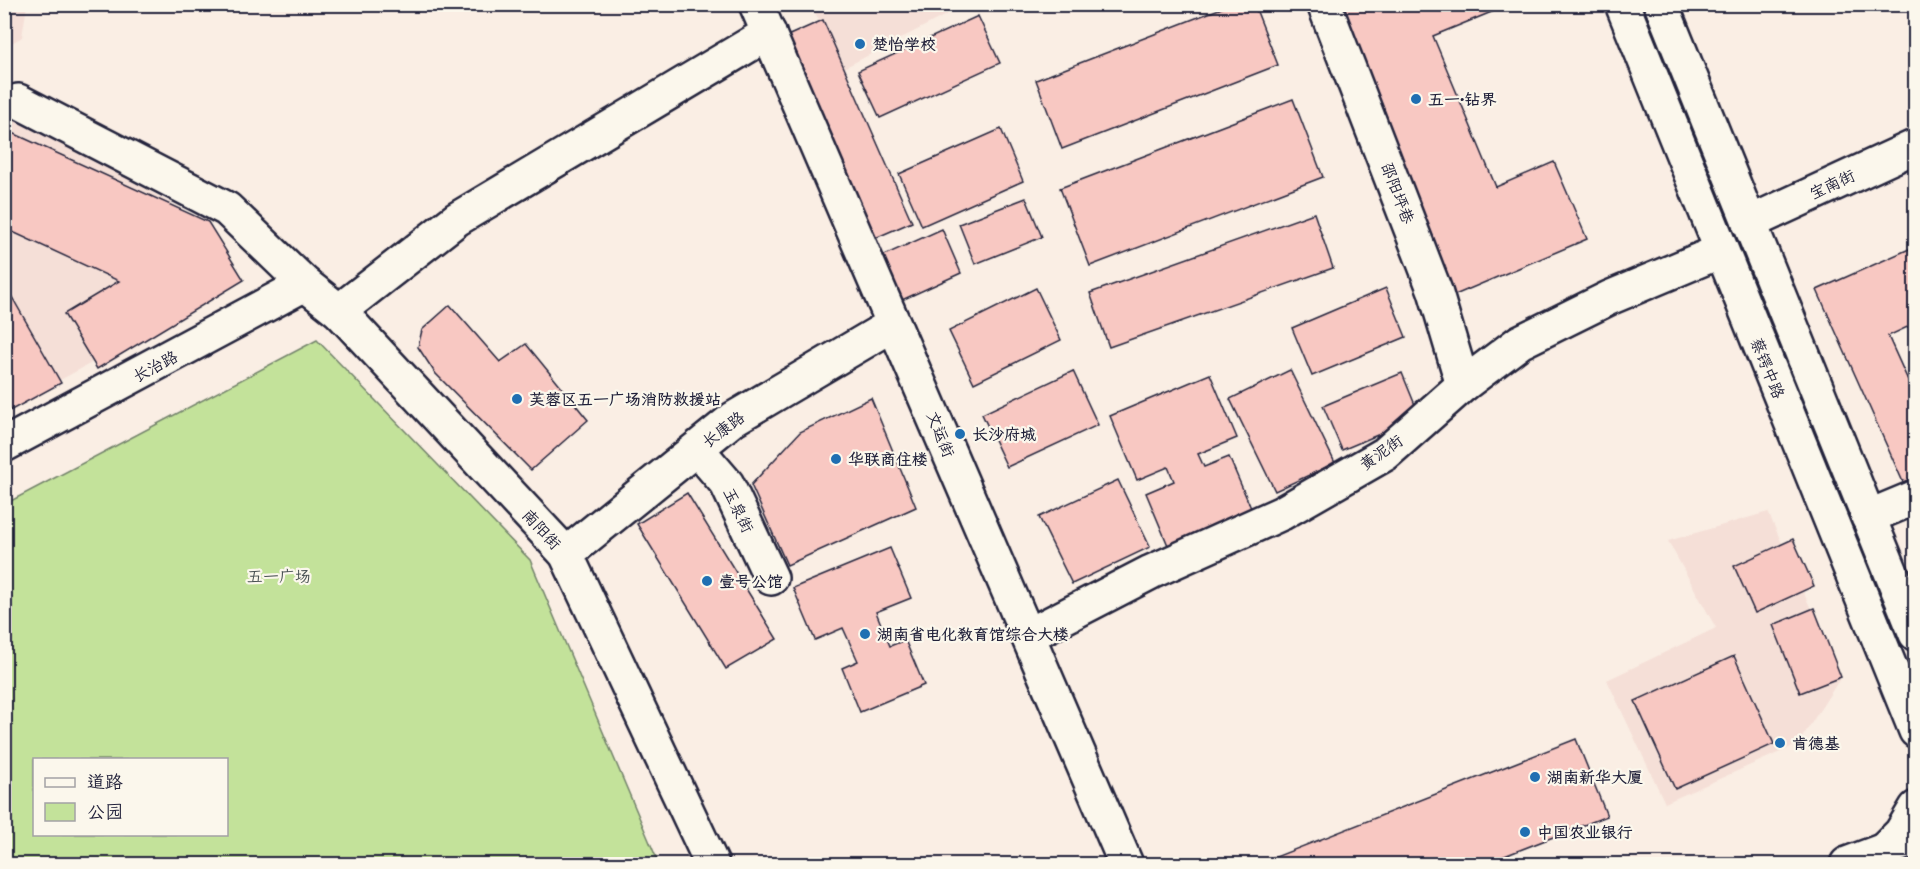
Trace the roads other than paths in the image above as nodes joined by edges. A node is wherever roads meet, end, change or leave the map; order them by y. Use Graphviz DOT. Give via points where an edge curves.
graph roads {
  1 [pos="1324,4"];
  2 [pos="1622,4"];
  3 [pos="1660,4"];
  4 [pos="763,19"];
  5 [pos="18,100"];
  6 [pos="1916,146"];
  7 [pos="1749,223"];
  8 [pos="1721,251"];
  9 [pos="305,284"];
  10 [pos="339,311"];
  11 [pos="894,324"];
  12 [pos="1463,385"];
  13 [pos="4,445"];
  14 [pos="697,448"];
  15 [pos="1914,501"];
  16 [pos="1868,517"];
  17 [pos="566,554"];
  18 [pos="771,578"];
  19 [pos="1916,634"];
  20 [pos="1029,635"];
  21 [pos="1916,732"];
  22 [pos="1916,808"];
  23 [pos="1916,838"];
  24 [pos="1884,850"];
  25 [pos="712,864"];
  26 [pos="1126,864"];
  27 [pos="1847,864"];
  1 -- 12 [label="street, 邵阳坪巷" via="1435,291"];
  2 -- 8 [label="street, 蔡锷中路"];
  3 -- 7 [label="street"];
  4 -- 10 [label="street" via="457,219"];
  4 -- 11 [label="street, 文运街"];
  5 -- 9 [label="street, 南阳街" via="227,209"];
  6 -- 7 [label="street, 宝南街"];
  7 -- 16 [label="street"];
  8 -- 12 [label="street, 黄泥街" via="1609,298 1520,342"];
  8 -- 21 [label="street, 蔡锷中路"];
  9 -- 10 [label="street, 南阳街"];
  9 -- 13 [label="street, 长治路"];
  10 -- 17 [label="street, 南阳街"];
  11 -- 14 [label="street, 长康路" via="733,419"];
  11 -- 20 [label="street, 文运街"];
  12 -- 20 [label="street, 黄泥街" via="1385,454 1282,513 1151,572"];
  14 -- 17 [label="street, 长康路"];
  14 -- 18 [label="street, 玉泉街" via="727,484"];
  15 -- 16 [label="street"];
  16 -- 19 [label="street"];
  17 -- 25 [label="street, 南阳街"];
  20 -- 26 [label="street, 文运街"];
  22 -- 24 [label="street"];
  23 -- 24 [label="street"];
  24 -- 27 [label="street"];
}
